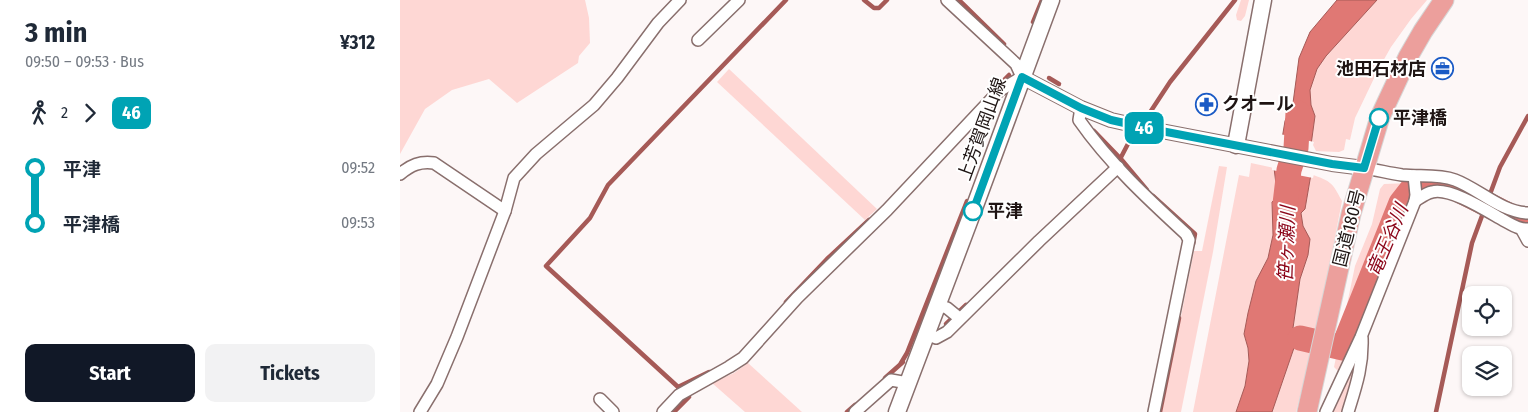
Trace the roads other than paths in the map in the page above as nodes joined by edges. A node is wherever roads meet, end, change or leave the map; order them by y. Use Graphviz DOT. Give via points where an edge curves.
graph roads {
  1 [pos="680,0"];
  2 [pos="739,0"];
  3 [pos="947,0"];
  4 [pos="1051,0"];
  5 [pos="1263,0"];
  6 [pos="1444,0"];
  7 [pos="698,40"];
  8 [pos="1022,77"];
  9 [pos="1081,108"];
  10 [pos="1238,145"];
  11 [pos="1116,165"];
  12 [pos="1364,168"];
  13 [pos="400,174"];
  14 [pos="1414,178"];
  15 [pos="1415,198"];
  16 [pos="1476,198"];
  17 [pos="505,211"];
  18 [pos="1528,213"];
  19 [pos="1525,229"];
  20 [pos="1528,241"];
  21 [pos="937,305"];
  22 [pos="955,315"];
  23 [pos="926,334"];
  24 [pos="1361,337"];
  25 [pos="908,383"];
  26 [pos="600,399"];
  27 [pos="420,412"];
  28 [pos="613,412"];
  29 [pos="663,412"];
  30 [pos="855,412"];
  31 [pos="897,412"];
  32 [pos="1154,412"];
  33 [pos="1307,412"];
  34 [pos="1326,412"];
  35 [pos="1348,412"];
  1 -- 17 [label="street" via="594,105 536,154 514,178"];
  2 -- 7 [label="street"];
  3 -- 8 [label="street" via="1016,64"];
  4 -- 8 [label="main road, 上芳賀岡山線"];
  5 -- 10 [label="main road"];
  6 -- 12 [label="highway, 国道180号" via="1408,57 1380,116"];
  8 -- 9 [label="street"];
  8 -- 21 [label="main road, 上芳賀岡山線"];
  8 -- 29 [label="street" via="999,91 887,210 797,298 743,358 684,393"];
  9 -- 10 [label="street" via="1111,120"];
  9 -- 11 [label="street" via="1079,120"];
  10 -- 12 [label="street"];
  11 -- 23 [label="street" via="946,332 936,338"];
  11 -- 32 [label="street" via="1186,234 1188,240"];
  12 -- 14 [label="street"];
  12 -- 33 [label="highway, 国道180号"];
  13 -- 17 [label="street" via="423,162 434,163"];
  14 -- 15 [label="street"];
  14 -- 16 [label="street" via="1437,176 1455,180"];
  15 -- 16 [label="street" via="1433,191"];
  15 -- 24 [label="street"];
  16 -- 18 [label="street"];
  16 -- 19 [label="street" via="1492,213"];
  17 -- 27 [label="street" via="457,337 437,384"];
  19 -- 20 [label="street"];
  21 -- 22 [label="street"];
  21 -- 23 [label="main road, 上芳賀岡山線"];
  23 -- 25 [label="main road, 上芳賀岡山線"];
  24 -- 34 [label="street"];
  24 -- 35 [label="street" via="1360,370"];
  25 -- 30 [label="street" via="891,380"];
  25 -- 31 [label="main road, 上芳賀岡山線"];
  26 -- 28 [label="street"];
}
